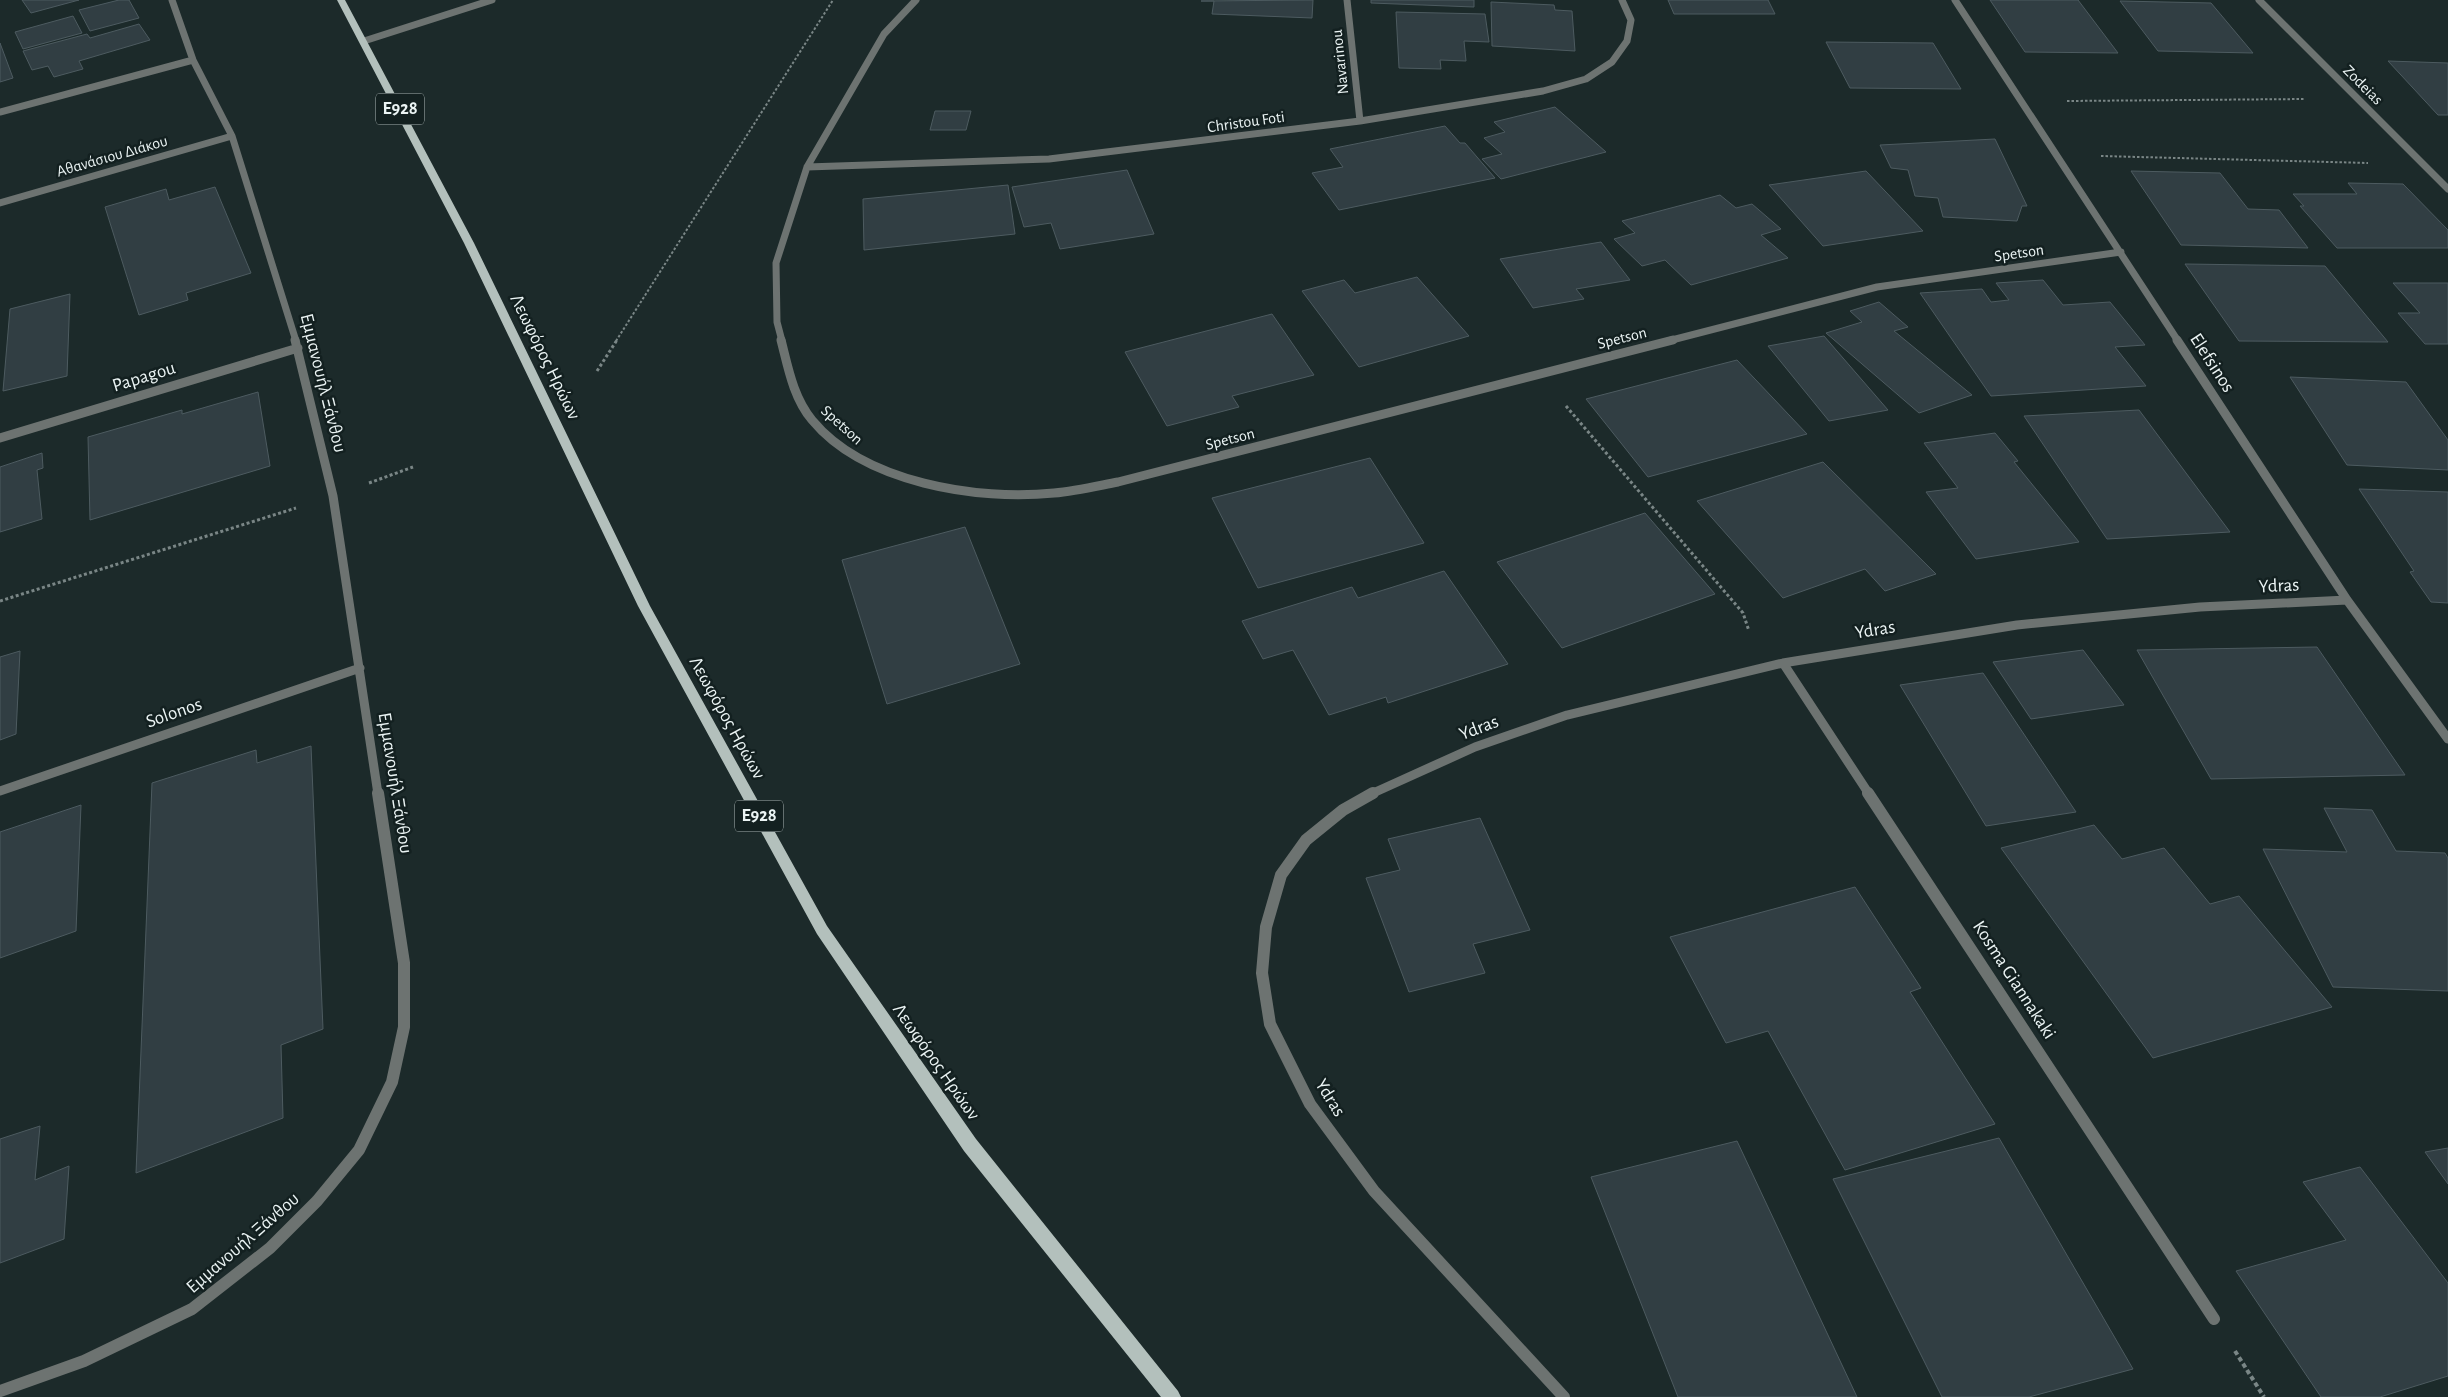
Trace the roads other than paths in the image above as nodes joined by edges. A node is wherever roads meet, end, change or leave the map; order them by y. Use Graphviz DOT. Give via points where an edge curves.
graph roads {
  1 [pos="172,0"];
  2 [pos="341,0"];
  3 [pos="492,0"];
  4 [pos="916,0"];
  5 [pos="1347,0"];
  6 [pos="1622,0"];
  7 [pos="1955,0"];
  8 [pos="2259,0"];
  9 [pos="364,40"];
  10 [pos="193,60"];
  11 [pos="0,112"];
  12 [pos="1360,121"];
  13 [pos="232,136"];
  14 [pos="807,166"];
  15 [pos="2448,189"];
  16 [pos="0,203"];
  17 [pos="2121,252"];
  18 [pos="298,348"];
  19 [pos="0,438"];
  20 [pos="2347,600"];
  21 [pos="1783,663"];
  22 [pos="360,668"];
  23 [pos="2448,739"];
  24 [pos="0,791"];
  25 [pos="2214,1319"];
  26 [pos="0,1391"];
  27 [pos="1172,1397"];
  28 [pos="1564,1397"];
  1 -- 10 [label="street, Εμμανουήλ Ξάνθου"];
  2 -- 9 [label="main road, Λεωφόρος Ηρώων / E928"];
  3 -- 9 [label="street"];
  4 -- 14 [label="street, Spetson" via="884,34"];
  5 -- 12 [label="street, Navarinou"];
  6 -- 12 [label="street, Christou Foti" via="1631,20 1627,41 1612,62 1586,79 1543,91"];
  7 -- 17 [label="street, Elefsinos"];
  8 -- 15 [label="street, Zodeias"];
  9 -- 27 [label="main road, Λεωφόρος Ηρώων / E928" via="469,243 644,606 822,930 970,1145"];
  10 -- 11 [label="street"];
  10 -- 13 [label="street, Εμμανουήλ Ξάνθου"];
  12 -- 14 [label="street, Christou Foti" via="1049,159"];
  13 -- 16 [label="street, Αθανάσιου Διάκου"];
  13 -- 18 [label="street, Εμμανουήλ Ξάνθου"];
  14 -- 17 [label="street, Spetson" via="776,263 777,322 794,389 812,420 847,452 883,470 916,480 990,494 1054,493 1128,479 1877,287"];
  17 -- 20 [label="street, Elefsinos"];
  18 -- 19 [label="street, Papagou"];
  18 -- 22 [label="street, Εμμανουήλ Ξάνθου" via="333,496"];
  20 -- 21 [label="street, Ydras" via="2200,607 2017,625"];
  20 -- 23 [label="street, Elefsinos"];
  21 -- 25 [label="street, Kosma Giannakaki"];
  21 -- 28 [label="street, Ydras" via="1567,715 1475,747 1378,790 1343,810 1306,840 1281,875 1266,927 1262,973 1270,1024 1310,1104 1374,1191"];
  22 -- 24 [label="street, Solonos"];
  22 -- 26 [label="street, Εμμανουήλ Ξάνθου" via="404,963 404,1027 392,1082 359,1150 318,1201 270,1248 192,1309 84,1360"];
}
